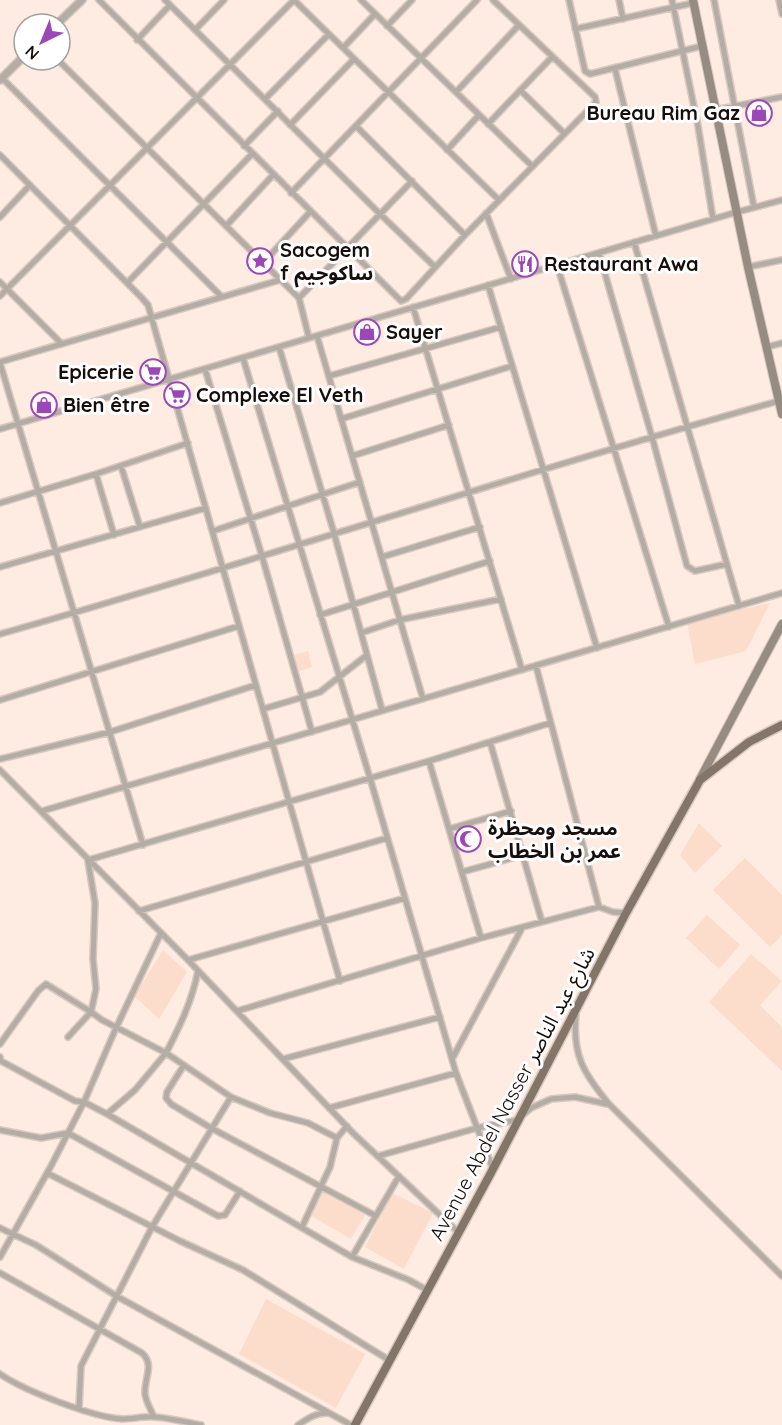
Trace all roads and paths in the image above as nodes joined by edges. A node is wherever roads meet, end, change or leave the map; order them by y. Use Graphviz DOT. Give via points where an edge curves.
graph roads {
  1 [pos="82,0"];
  2 [pos="99,0"];
  3 [pos="224,0"];
  4 [pos="294,0"];
  5 [pos="362,0"];
  6 [pos="477,0"];
  7 [pos="493,0"];
  8 [pos="569,0"];
  9 [pos="619,0"];
  10 [pos="672,0"];
  11 [pos="714,0"];
  12 [pos="779,0"];
  13 [pos="409,1"];
  14 [pos="168,2"];
  15 [pos="693,2"];
  16 [pos="674,8"];
  17 [pos="70,12"];
  18 [pos="375,14"];
  19 [pos="782,14"];
  20 [pos="623,19"];
  21 [pos="519,25"];
  22 [pos="387,26"];
  23 [pos="575,29"];
  24 [pos="195,30"];
  25 [pos="329,34"];
  26 [pos="137,40"];
  27 [pos="702,46"];
  28 [pos="343,48"];
  29 [pos="682,51"];
  30 [pos="552,57"];
  31 [pos="421,58"];
  32 [pos="354,59"];
  33 [pos="230,64"];
  34 [pos="12,68"];
  35 [pos="615,69"];
  36 [pos="70,72"];
  37 [pos="1,79"];
  38 [pos="520,90"];
  39 [pos="388,92"];
  40 [pos="456,92"];
  41 [pos="782,97"];
  42 [pos="196,99"];
  43 [pos="265,99"];
  44 [pos="736,106"];
  45 [pos="715,110"];
  46 [pos="278,111"];
  47 [pos="479,115"];
  48 [pos="488,124"];
  49 [pos="290,125"];
  50 [pos="356,126"];
  51 [pos="564,134"];
  52 [pos="244,147"];
  53 [pos="147,148"];
  54 [pos="447,150"];
  55 [pos="252,154"];
  56 [pos="1,157"];
  57 [pos="324,158"];
  58 [pos="532,166"];
  59 [pos="273,175"];
  60 [pos="412,181"];
  61 [pos="30,185"];
  62 [pos="110,185"];
  63 [pos="291,193"];
  64 [pos="499,200"];
  65 [pos="782,200"];
  66 [pos="203,204"];
  67 [pos="754,207"];
  68 [pos="310,212"];
  69 [pos="737,212"];
  70 [pos="486,213"];
  71 [pos="380,214"];
  72 [pos="0,217"];
  73 [pos="713,219"];
  74 [pos="70,225"];
  75 [pos="226,226"];
  76 [pos="465,235"];
  77 [pos="656,236"];
  78 [pos="167,242"];
  79 [pos="634,242"];
  80 [pos="347,248"];
  81 [pos="599,253"];
  82 [pos="782,260"];
  83 [pos="263,263"];
  84 [pos="557,265"];
  85 [pos="434,266"];
  86 [pos="748,267"];
  87 [pos="511,279"];
  88 [pos="280,280"];
  89 [pos="0,282"];
  90 [pos="128,283"];
  91 [pos="488,285"];
  92 [pos="7,289"];
  93 [pos="0,296"];
  94 [pos="222,297"];
  95 [pos="299,298"];
  96 [pos="413,308"];
  97 [pos="152,317"];
  98 [pos="501,327"];
  99 [pos="317,336"];
  100 [pos="309,338"];
  101 [pos="782,343"];
  102 [pos="62,344"];
  103 [pos="767,346"];
  104 [pos="279,347"];
  105 [pos="425,349"];
  106 [pos="243,358"];
  107 [pos="0,362"];
  108 [pos="512,366"];
  109 [pos="205,369"];
  110 [pos="329,376"];
  111 [pos="170,380"];
  112 [pos="438,389"];
  113 [pos="779,401"];
  114 [pos="782,414"];
  115 [pos="341,419"];
  116 [pos="18,424"];
  117 [pos="449,425"];
  118 [pos="688,426"];
  119 [pos="0,429"];
  120 [pos="652,437"];
  121 [pos="188,443"];
  122 [pos="614,449"];
  123 [pos="352,456"];
  124 [pos="121,466"];
  125 [pos="543,470"];
  126 [pos="96,474"];
  127 [pos="360,482"];
  128 [pos="37,491"];
  129 [pos="469,492"];
  130 [pos="323,495"];
  131 [pos="0,503"];
  132 [pos="287,506"];
  133 [pos="206,508"];
  134 [pos="251,517"];
  135 [pos="371,522"];
  136 [pos="140,527"];
  137 [pos="480,527"];
  138 [pos="213,531"];
  139 [pos="334,533"];
  140 [pos="114,535"];
  141 [pos="299,545"];
  142 [pos="56,552"];
  143 [pos="262,556"];
  144 [pos="381,557"];
  145 [pos="490,561"];
  146 [pos="727,564"];
  147 [pos="0,567"];
  148 [pos="224,569"];
  149 [pos="392,592"];
  150 [pos="782,593"];
  151 [pos="501,599"];
  152 [pos="353,604"];
  153 [pos="739,606"];
  154 [pos="75,613"];
  155 [pos="320,615"];
  156 [pos="399,620"];
  157 [pos="782,624"];
  158 [pos="239,626"];
  159 [pos="669,627"];
  160 [pos="361,633"];
  161 [pos="0,634"];
  162 [pos="597,648"];
  163 [pos="367,654"];
  164 [pos="536,666"];
  165 [pos="522,670"];
  166 [pos="93,673"];
  167 [pos="338,676"];
  168 [pos="256,685"];
  169 [pos="302,697"];
  170 [pos="423,699"];
  171 [pos="0,700"];
  172 [pos="263,709"];
  173 [pos="382,710"];
  174 [pos="352,721"];
  175 [pos="550,723"];
  176 [pos="782,725"];
  177 [pos="110,732"];
  178 [pos="312,732"];
  179 [pos="490,742"];
  180 [pos="273,744"];
  181 [pos="0,759"];
  182 [pos="429,761"];
  183 [pos="0,770"];
  184 [pos="370,778"];
  185 [pos="700,780"];
  186 [pos="127,787"];
  187 [pos="289,802"];
  188 [pos="510,811"];
  189 [pos="42,812"];
  190 [pos="449,829"];
  191 [pos="387,838"];
  192 [pos="143,845"];
  193 [pos="523,855"];
  194 [pos="88,860"];
  195 [pos="306,861"];
  196 [pos="462,872"];
  197 [pos="405,898"];
  198 [pos="599,907"];
  199 [pos="139,911"];
  200 [pos="626,913"];
  201 [pos="323,921"];
  202 [pos="542,922"];
  203 [pos="522,928"];
  204 [pos="161,933"];
  205 [pos="481,938"];
  206 [pos="422,956"];
  207 [pos="188,960"];
  208 [pos="198,971"];
  209 [pos="340,981"];
  210 [pos="576,1007"];
  211 [pos="237,1011"];
  212 [pos="91,1012"];
  213 [pos="440,1017"];
  214 [pos="116,1028"];
  215 [pos="68,1037"];
  216 [pos="0,1044"];
  217 [pos="166,1053"];
  218 [pos="0,1057"];
  219 [pos="282,1059"];
  220 [pos="452,1059"];
  221 [pos="184,1065"];
  222 [pos="456,1072"];
  223 [pos="231,1097"];
  224 [pos="84,1102"];
  225 [pos="609,1104"];
  226 [pos="329,1108"];
  227 [pos="107,1114"];
  228 [pos="517,1120"];
  229 [pos="347,1126"];
  230 [pos="211,1128"];
  231 [pos="477,1128"];
  232 [pos="0,1130"];
  233 [pos="68,1133"];
  234 [pos="337,1138"];
  235 [pos="378,1156"];
  236 [pos="190,1164"];
  237 [pos="493,1169"];
  238 [pos="47,1173"];
  239 [pos="399,1176"];
  240 [pos="320,1187"];
  241 [pos="240,1191"];
  242 [pos="174,1192"];
  243 [pos="376,1216"];
  244 [pos="152,1227"];
  245 [pos="302,1227"];
  246 [pos="0,1228"];
  247 [pos="458,1232"];
  248 [pos="13,1234"];
  249 [pos="0,1257"];
  250 [pos="352,1257"];
  251 [pos="0,1273"];
  252 [pos="782,1276"];
  253 [pos="427,1290"];
  254 [pos="118,1297"];
  255 [pos="101,1330"];
  256 [pos="389,1360"];
  257 [pos="0,1374"];
  258 [pos="79,1408"];
  259 [pos="328,1413"];
  260 [pos="154,1417"];
  261 [pos="201,1425"];
  262 [pos="298,1425"];
  263 [pos="351,1425"];
  264 [pos="355,1425"];
  1 -- 17 [label="street"];
  2 -- 26 [label="street"];
  3 -- 24 [label="street"];
  4 -- 25 [label="street"];
  4 -- 33 [label="street"];
  5 -- 18 [label="street"];
  6 -- 31 [label="street"];
  7 -- 21 [label="street"];
  8 -- 23 [label="street"];
  9 -- 20 [label="street"];
  10 -- 16 [label="street"];
  11 -- 44 [label="street"];
  12 -- 19 [label="street"];
  13 -- 22 [label="street"];
  14 -- 24 [label="street"];
  14 -- 26 [label="street"];
  15 -- 16 [label="street"];
  15 -- 27 [label="main road"];
  16 -- 20 [label="street"];
  16 -- 29 [label="street"];
  18 -- 22 [label="street"];
  18 -- 28 [label="street"];
  20 -- 23 [label="street"];
  21 -- 30 [label="street"];
  21 -- 40 [label="street"];
  22 -- 31 [label="street"];
  23 -- 35 [label="street" via="586,72"];
  24 -- 33 [label="street"];
  25 -- 28 [label="street"];
  25 -- 43 [label="street"];
  26 -- 42 [label="street"];
  27 -- 29 [label="street"];
  27 -- 45 [label="main road"];
  28 -- 32 [label="street"];
  29 -- 35 [label="street"];
  29 -- 73 [label="street"];
  30 -- 38 [label="street"];
  30 -- 51 [label="street" via="596,99"];
  31 -- 39 [label="street"];
  31 -- 40 [label="street"];
  32 -- 39 [label="street"];
  32 -- 49 [label="street"];
  33 -- 42 [label="street"];
  33 -- 43 [label="street"];
  34 -- 37 [label="street"];
  35 -- 77 [label="street"];
  36 -- 53 [label="street"];
  37 -- 62 [label="street"];
  38 -- 48 [label="street"];
  38 -- 51 [label="street"];
  39 -- 50 [label="street"];
  39 -- 54 [label="street"];
  40 -- 47 [label="street"];
  41 -- 44 [label="street"];
  42 -- 52 [label="street"];
  42 -- 53 [label="street"];
  43 -- 46 [label="street"];
  44 -- 45 [label="street"];
  44 -- 67 [label="street"];
  45 -- 69 [label="main road"];
  46 -- 49 [label="street"];
  46 -- 52 [label="street"];
  47 -- 48 [label="street"];
  47 -- 54 [label="street"];
  48 -- 58 [label="street"];
  49 -- 57 [label="street"];
  50 -- 57 [label="street"];
  50 -- 60 [label="street"];
  51 -- 58 [label="street"];
  52 -- 55 [label="street"];
  53 -- 62 [label="street"];
  53 -- 66 [label="street"];
  54 -- 64 [label="street"];
  55 -- 59 [label="street"];
  55 -- 66 [label="street"];
  56 -- 61 [label="street"];
  57 -- 63 [label="street"];
  57 -- 71 [label="street"];
  58 -- 64 [label="street"];
  59 -- 63 [label="street"];
  59 -- 75 [label="street"];
  60 -- 71 [label="street"];
  60 -- 76 [label="street"];
  61 -- 72 [label="street"];
  61 -- 74 [label="street"];
  62 -- 74 [label="street"];
  62 -- 78 [label="street"];
  63 -- 68 [label="street"];
  64 -- 70 [label="street"];
  65 -- 67 [label="street"];
  66 -- 75 [label="street"];
  66 -- 78 [label="street"];
  67 -- 69 [label="street"];
  68 -- 80 [label="street"];
  68 -- 83 [label="street"];
  69 -- 73 [label="street"];
  69 -- 86 [label="main road"];
  70 -- 76 [label="street"];
  70 -- 87 [label="street"];
  71 -- 80 [label="street"];
  71 -- 85 [label="street"];
  73 -- 77 [label="street"];
  74 -- 90 [label="street"];
  74 -- 92 [label="street"];
  75 -- 83 [label="street"];
  76 -- 85 [label="street"];
  77 -- 79 [label="street"];
  78 -- 90 [label="street"];
  78 -- 94 [label="street"];
  79 -- 81 [label="street"];
  79 -- 118 [label="street"];
  80 -- 85 [label="street" via="401,301"];
  80 -- 95 [label="street"];
  81 -- 84 [label="street"];
  81 -- 120 [label="street"];
  82 -- 86 [label="street"];
  83 -- 88 [label="street"];
  84 -- 87 [label="street"];
  84 -- 122 [label="street"];
  86 -- 103 [label="main road"];
  87 -- 91 [label="street"];
  88 -- 94 [label="street"];
  88 -- 95 [label="street"];
  89 -- 92 [label="street"];
  90 -- 97 [label="street" via="148,305"];
  91 -- 96 [label="street"];
  91 -- 98 [label="street"];
  92 -- 93 [label="street"];
  92 -- 102 [label="street"];
  94 -- 97 [label="street"];
  95 -- 100 [label="street"];
  96 -- 99 [label="street"];
  96 -- 105 [label="street"];
  97 -- 102 [label="street"];
  97 -- 111 [label="street"];
  98 -- 105 [label="street"];
  98 -- 108 [label="street"];
  99 -- 100 [label="street"];
  99 -- 110 [label="street"];
  100 -- 104 [label="street"];
  101 -- 103 [label="street"];
  102 -- 107 [label="street"];
  103 -- 113 [label="main road"];
  104 -- 106 [label="street"];
  104 -- 130 [label="street"];
  105 -- 110 [label="street"];
  105 -- 112 [label="street"];
  106 -- 109 [label="street"];
  106 -- 132 [label="street"];
  107 -- 116 [label="street"];
  108 -- 112 [label="street"];
  108 -- 125 [label="street"];
  109 -- 111 [label="street"];
  109 -- 134 [label="street"];
  110 -- 115 [label="street"];
  111 -- 116 [label="street"];
  111 -- 121 [label="street"];
  112 -- 115 [label="street"];
  112 -- 117 [label="street"];
  113 -- 114 [label="main road"];
  113 -- 118 [label="street"];
  115 -- 123 [label="street"];
  116 -- 119 [label="street"];
  116 -- 128 [label="street"];
  117 -- 123 [label="street"];
  117 -- 129 [label="street"];
  118 -- 120 [label="street"];
  118 -- 146 [label="street"];
  120 -- 122 [label="street"];
  120 -- 146 [label="street" via="687,566 695,571"];
  121 -- 124 [label="street"];
  121 -- 133 [label="street"];
  122 -- 125 [label="street"];
  122 -- 159 [label="street"];
  123 -- 127 [label="street"];
  124 -- 126 [label="street"];
  124 -- 136 [label="street"];
  125 -- 129 [label="street"];
  125 -- 162 [label="street"];
  126 -- 128 [label="street"];
  126 -- 140 [label="street"];
  127 -- 130 [label="street"];
  127 -- 135 [label="street"];
  128 -- 131 [label="street"];
  128 -- 142 [label="street"];
  129 -- 135 [label="street"];
  129 -- 137 [label="street"];
  130 -- 132 [label="street"];
  130 -- 139 [label="street"];
  132 -- 134 [label="street"];
  132 -- 141 [label="street"];
  133 -- 136 [label="street"];
  133 -- 138 [label="street"];
  134 -- 138 [label="street"];
  134 -- 143 [label="street"];
  135 -- 139 [label="street"];
  135 -- 144 [label="street"];
  136 -- 140 [label="street"];
  137 -- 144 [label="street"];
  137 -- 145 [label="street"];
  138 -- 148 [label="street"];
  139 -- 141 [label="street"];
  139 -- 152 [label="street"];
  140 -- 142 [label="street"];
  141 -- 143 [label="street"];
  141 -- 155 [label="street"];
  142 -- 147 [label="street"];
  142 -- 154 [label="street"];
  143 -- 148 [label="street"];
  143 -- 169 [label="street"];
  144 -- 149 [label="street"];
  145 -- 149 [label="street"];
  145 -- 151 [label="street"];
  146 -- 153 [label="street"];
  148 -- 154 [label="street"];
  148 -- 158 [label="street"];
  149 -- 152 [label="street"];
  149 -- 156 [label="street"];
  150 -- 153 [label="street"];
  151 -- 156 [label="street"];
  151 -- 165 [label="street"];
  152 -- 155 [label="street"];
  152 -- 160 [label="street"];
  153 -- 159 [label="street"];
  154 -- 161 [label="street"];
  154 -- 166 [label="street"];
  155 -- 167 [label="street"];
  156 -- 160 [label="street"];
  156 -- 170 [label="street"];
  157 -- 185 [label="main road"];
  158 -- 166 [label="street"];
  158 -- 168 [label="street"];
  159 -- 162 [label="street"];
  160 -- 163 [label="street"];
  162 -- 164 [label="street"];
  163 -- 167 [label="street"];
  163 -- 173 [label="street"];
  164 -- 165 [label="street"];
  164 -- 175 [label="street"];
  165 -- 170 [label="street"];
  166 -- 171 [label="street"];
  166 -- 177 [label="street"];
  167 -- 169 [label="street" via="320,692"];
  167 -- 174 [label="street"];
  168 -- 172 [label="street"];
  168 -- 177 [label="street"];
  169 -- 172 [label="street"];
  169 -- 178 [label="street"];
  170 -- 173 [label="street"];
  172 -- 180 [label="street"];
  173 -- 174 [label="street"];
  174 -- 178 [label="street"];
  174 -- 184 [label="street"];
  175 -- 179 [label="street"];
  175 -- 198 [label="street"];
  176 -- 185 [label="main road" via="749,742"];
  177 -- 181 [label="street"];
  177 -- 186 [label="street"];
  178 -- 180 [label="street"];
  179 -- 182 [label="street"];
  179 -- 188 [label="street"];
  180 -- 186 [label="street"];
  180 -- 187 [label="street"];
  182 -- 184 [label="street"];
  182 -- 190 [label="street"];
  183 -- 189 [label="street"];
  184 -- 187 [label="street"];
  184 -- 191 [label="street"];
  185 -- 200 [label="main road, Avenue Abdel Nasser شارع عبد الناصر"];
  186 -- 189 [label="street"];
  186 -- 192 [label="street"];
  187 -- 192 [label="street"];
  187 -- 195 [label="street"];
  188 -- 190 [label="street"];
  188 -- 193 [label="street"];
  189 -- 194 [label="street"];
  190 -- 196 [label="street"];
  191 -- 195 [label="street"];
  191 -- 197 [label="street"];
  192 -- 194 [label="street"];
  193 -- 196 [label="street"];
  193 -- 202 [label="street"];
  194 -- 199 [label="street"];
  194 -- 212 [label="street" via="95,903 96,989"];
  195 -- 199 [label="street"];
  195 -- 201 [label="street"];
  196 -- 205 [label="street"];
  197 -- 201 [label="street"];
  197 -- 206 [label="street"];
  198 -- 200 [label="street"];
  198 -- 202 [label="street"];
  199 -- 204 [label="street"];
  200 -- 210 [label="main road, Avenue Abdel Nasser شارع عبد الناصر"];
  201 -- 207 [label="street"];
  201 -- 209 [label="street"];
  202 -- 203 [label="street"];
  203 -- 205 [label="street"];
  203 -- 220 [label="street"];
  204 -- 207 [label="street"];
  204 -- 214 [label="street"];
  205 -- 206 [label="street"];
  206 -- 209 [label="street"];
  206 -- 213 [label="street"];
  207 -- 208 [label="street"];
  208 -- 211 [label="street"];
  208 -- 217 [label="street" via="194,993"];
  209 -- 211 [label="street"];
  210 -- 225 [label="street" via="575,1041 581,1066"];
  210 -- 228 [label="main road, Avenue Abdel Nasser شارع عبد الناصر"];
  211 -- 219 [label="street"];
  212 -- 214 [label="street"];
  212 -- 215 [label="street"];
  212 -- 216 [label="street" via="46,984"];
  213 -- 219 [label="street"];
  213 -- 220 [label="street"];
  214 -- 217 [label="street"];
  214 -- 224 [label="street"];
  217 -- 221 [label="street"];
  217 -- 227 [label="street" via="135,1090"];
  218 -- 224 [label="street" via="19,1072"];
  219 -- 226 [label="street"];
  220 -- 222 [label="street"];
  221 -- 223 [label="street"];
  221 -- 230 [label="street" via="166,1098"];
  222 -- 226 [label="street"];
  222 -- 231 [label="street"];
  223 -- 230 [label="street"];
  223 -- 234 [label="street" via="308,1123"];
  224 -- 227 [label="street"];
  224 -- 233 [label="street"];
  225 -- 228 [label="street" via="574,1097 551,1099"];
  225 -- 252 [label="street"];
  226 -- 229 [label="street"];
  227 -- 236 [label="street"];
  228 -- 231 [label="street"];
  228 -- 237 [label="main road, Avenue Abdel Nasser شارع عبد الناصر"];
  229 -- 234 [label="street"];
  229 -- 235 [label="street"];
  230 -- 236 [label="street"];
  230 -- 240 [label="street"];
  231 -- 235 [label="street"];
  231 -- 237 [label="street"];
  232 -- 233 [label="street" via="41,1138"];
  233 -- 238 [label="street"];
  233 -- 242 [label="street"];
  234 -- 240 [label="street"];
  235 -- 239 [label="street"];
  236 -- 241 [label="street"];
  236 -- 242 [label="street"];
  237 -- 247 [label="main road, Avenue Abdel Nasser شارع عبد الناصر"];
  238 -- 244 [label="street"];
  238 -- 248 [label="street"];
  239 -- 243 [label="street"];
  239 -- 247 [label="street"];
  240 -- 243 [label="street"];
  240 -- 245 [label="street"];
  241 -- 242 [label="street" via="222,1216"];
  241 -- 245 [label="street"];
  242 -- 244 [label="street"];
  243 -- 250 [label="street"];
  244 -- 254 [label="street"];
  244 -- 256 [label="street" via="270,1285"];
  245 -- 250 [label="street"];
  246 -- 248 [label="street"];
  247 -- 253 [label="main road, Avenue Abdel Nasser شارع عبد الناصر"];
  248 -- 249 [label="street"];
  248 -- 254 [label="street"];
  250 -- 253 [label="street"];
  251 -- 255 [label="street"];
  253 -- 256 [label="main road, Avenue Abdel Nasser شارع عبد الناصر"];
  254 -- 255 [label="street"];
  254 -- 259 [label="street"];
  255 -- 258 [label="street" via="81,1365"];
  255 -- 260 [label="street" via="147,1357 150,1370 145,1397"];
  256 -- 264 [label="main road, Avenue Abdel Nasser شارع عبد الناصر"];
  257 -- 258 [label="street" via="14,1384"];
  258 -- 260 [label="street" via="121,1419"];
  259 -- 262 [label="street" via="319,1413"];
  259 -- 263 [label="street"];
  260 -- 261 [label="street"];
}
